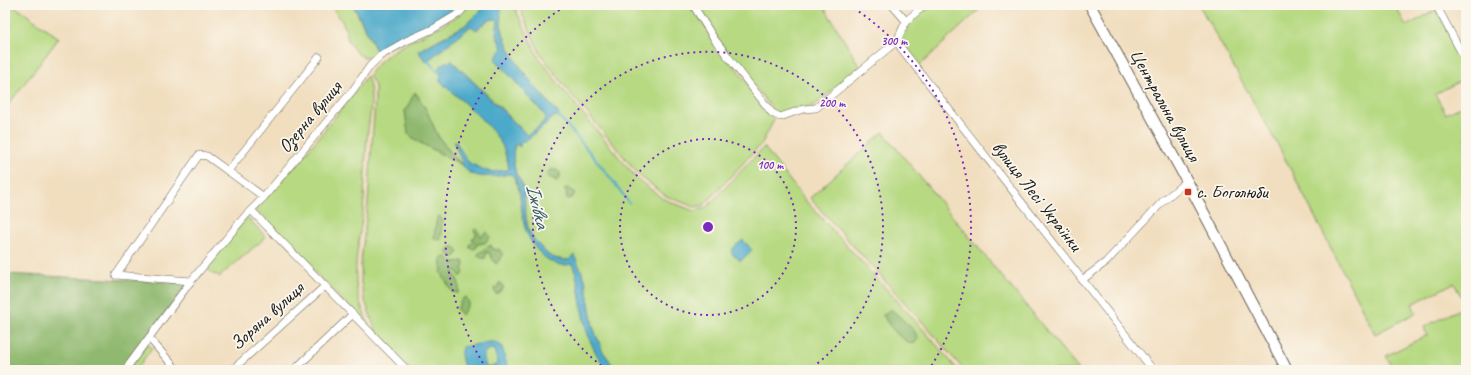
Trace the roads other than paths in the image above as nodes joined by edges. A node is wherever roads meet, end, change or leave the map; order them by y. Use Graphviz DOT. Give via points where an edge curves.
graph roads {
  1 [pos="467,5"];
  2 [pos="693,5"];
  3 [pos="892,5"];
  4 [pos="925,5"];
  5 [pos="1090,5"];
  6 [pos="1436,5"];
  7 [pos="906,21"];
  8 [pos="897,41"];
  9 [pos="319,57"];
  10 [pos="1466,61"];
  11 [pos="228,171"];
  12 [pos="1187,181"];
  13 [pos="264,197"];
  14 [pos="252,211"];
  15 [pos="1082,280"];
  16 [pos="192,281"];
  17 [pos="325,286"];
  18 [pos="353,314"];
  19 [pos="149,338"];
  20 [pos="125,370"];
  21 [pos="177,370"];
  22 [pos="232,370"];
  23 [pos="294,370"];
  24 [pos="407,370"];
  25 [pos="1154,370"];
  26 [pos="1287,370"];
  1 -- 13 [label="street, Озерна вулиця" via="458,14 433,29 380,56"];
  2 -- 8 [label="street" via="715,40 772,113 780,117 803,109 816,108"];
  3 -- 7 [label="street"];
  4 -- 7 [label="street"];
  5 -- 12 [label="street, Центральна вулиця"];
  6 -- 10 [label="street"];
  7 -- 8 [label="street"];
  8 -- 15 [label="street, вулиця Лесі Українки"];
  9 -- 11 [label="street, Озерна вулиця"];
  11 -- 13 [label="street"];
  11 -- 16 [label="street" via="207,156 199,156 116,275"];
  12 -- 15 [label="street" via="1164,200 1106,262"];
  12 -- 26 [label="street, Центральна вулиця"];
  13 -- 14 [label="street, Озерна вулиця"];
  14 -- 16 [label="street, Озерна вулиця"];
  14 -- 17 [label="street"];
  15 -- 25 [label="street, вулиця Лесі Українки"];
  16 -- 19 [label="street, Озерна вулиця"];
  17 -- 18 [label="street"];
  17 -- 22 [label="street, Зоряна вулиця"];
  18 -- 23 [label="street"];
  18 -- 24 [label="street"];
  19 -- 20 [label="street, Озерна вулиця"];
  19 -- 21 [label="street"];
}
